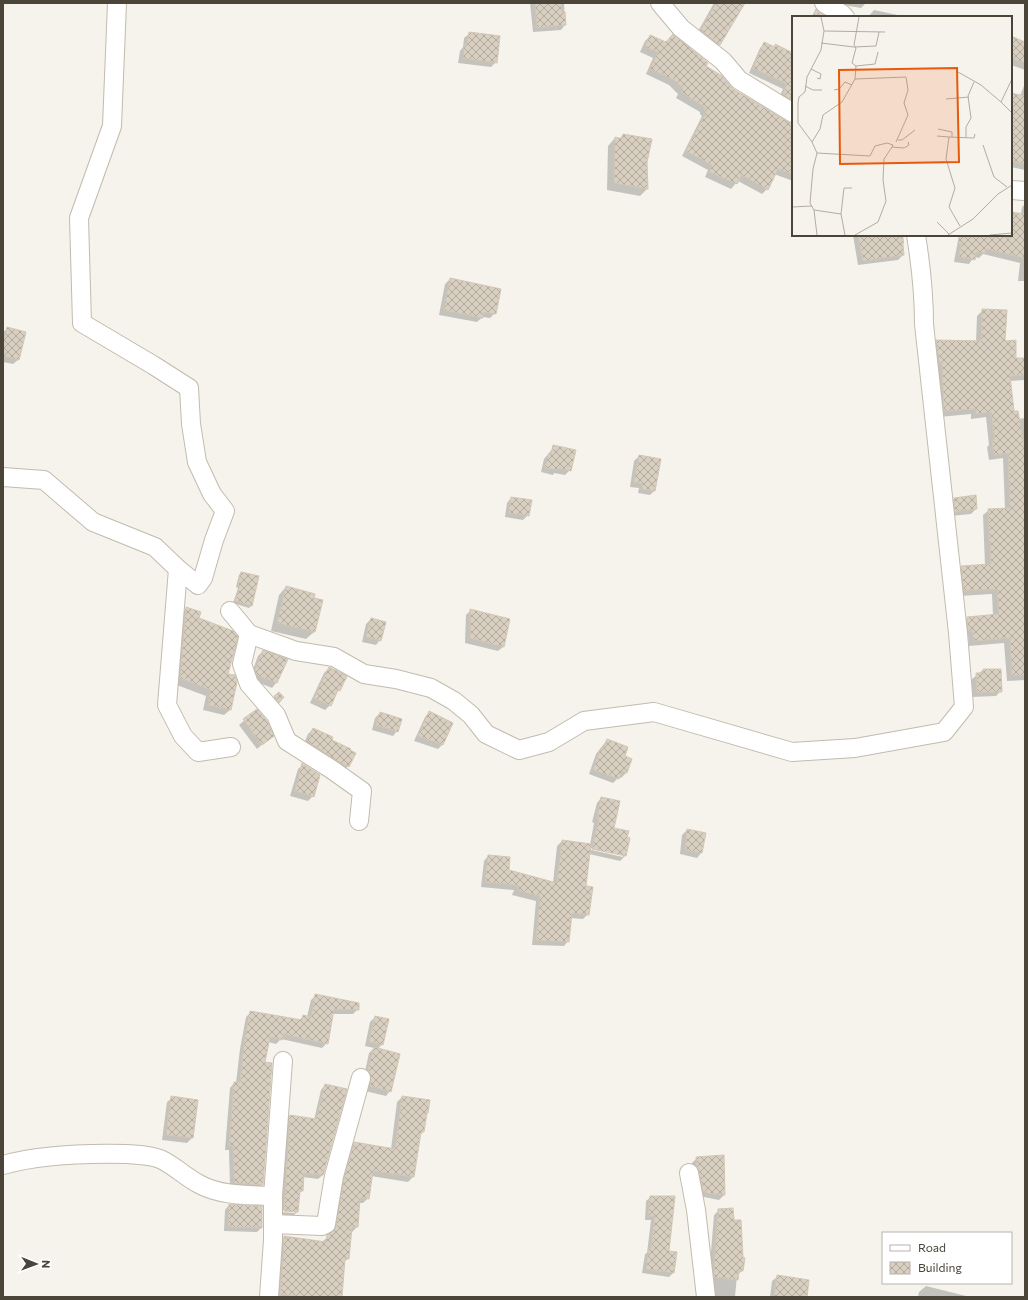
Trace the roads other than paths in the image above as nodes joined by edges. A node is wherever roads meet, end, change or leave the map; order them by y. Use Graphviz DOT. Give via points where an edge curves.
graph roads {
  1 [pos="117,3"];
  2 [pos="660,3"];
  3 [pos="824,3"];
  4 [pos="844,16"];
  5 [pos="792,112"];
  6 [pos="1012,190"];
  7 [pos="1025,192"];
  8 [pos="916,236"];
  9 [pos="3,478"];
  10 [pos="178,569"];
  11 [pos="230,611"];
  12 [pos="249,634"];
  13 [pos="231,746"];
  14 [pos="360,821"];
  15 [pos="283,1061"];
  16 [pos="361,1078"];
  17 [pos="3,1165"];
  18 [pos="689,1173"];
  19 [pos="273,1196"];
  20 [pos="273,1224"];
  21 [pos="269,1297"];
  22 [pos="706,1297"];
  1 -- 10 [label="street" via="112,126 79,218 82,323 189,388 197,462 212,494 225,511 203,578 198,585"];
  2 -- 5 [label="street" via="681,28 723,61 739,80"];
  3 -- 4 [label="street"];
  6 -- 7 [label="street"];
  8 -- 12 [label="street" via="923,273 924,324 964,707 944,732 855,748 792,752 654,712 584,721 549,742 519,750 486,734 471,715 454,701 430,688 364,674 334,657 296,651"];
  9 -- 10 [label="street" via="44,480 93,522 155,547"];
  10 -- 13 [label="street" via="167,705 183,736 198,752"];
  11 -- 12 [label="street"];
  12 -- 14 [label="street" via="242,664 249,684 276,715 287,741 362,791"];
  15 -- 19 [label="street"];
  16 -- 20 [label="street" via="334,1176 326,1224"];
  17 -- 19 [label="street" via="67,1155 143,1155 159,1158 200,1185 211,1189 237,1194"];
  18 -- 22 [label="street"];
  19 -- 20 [label="street"];
  20 -- 21 [label="street"];
}
